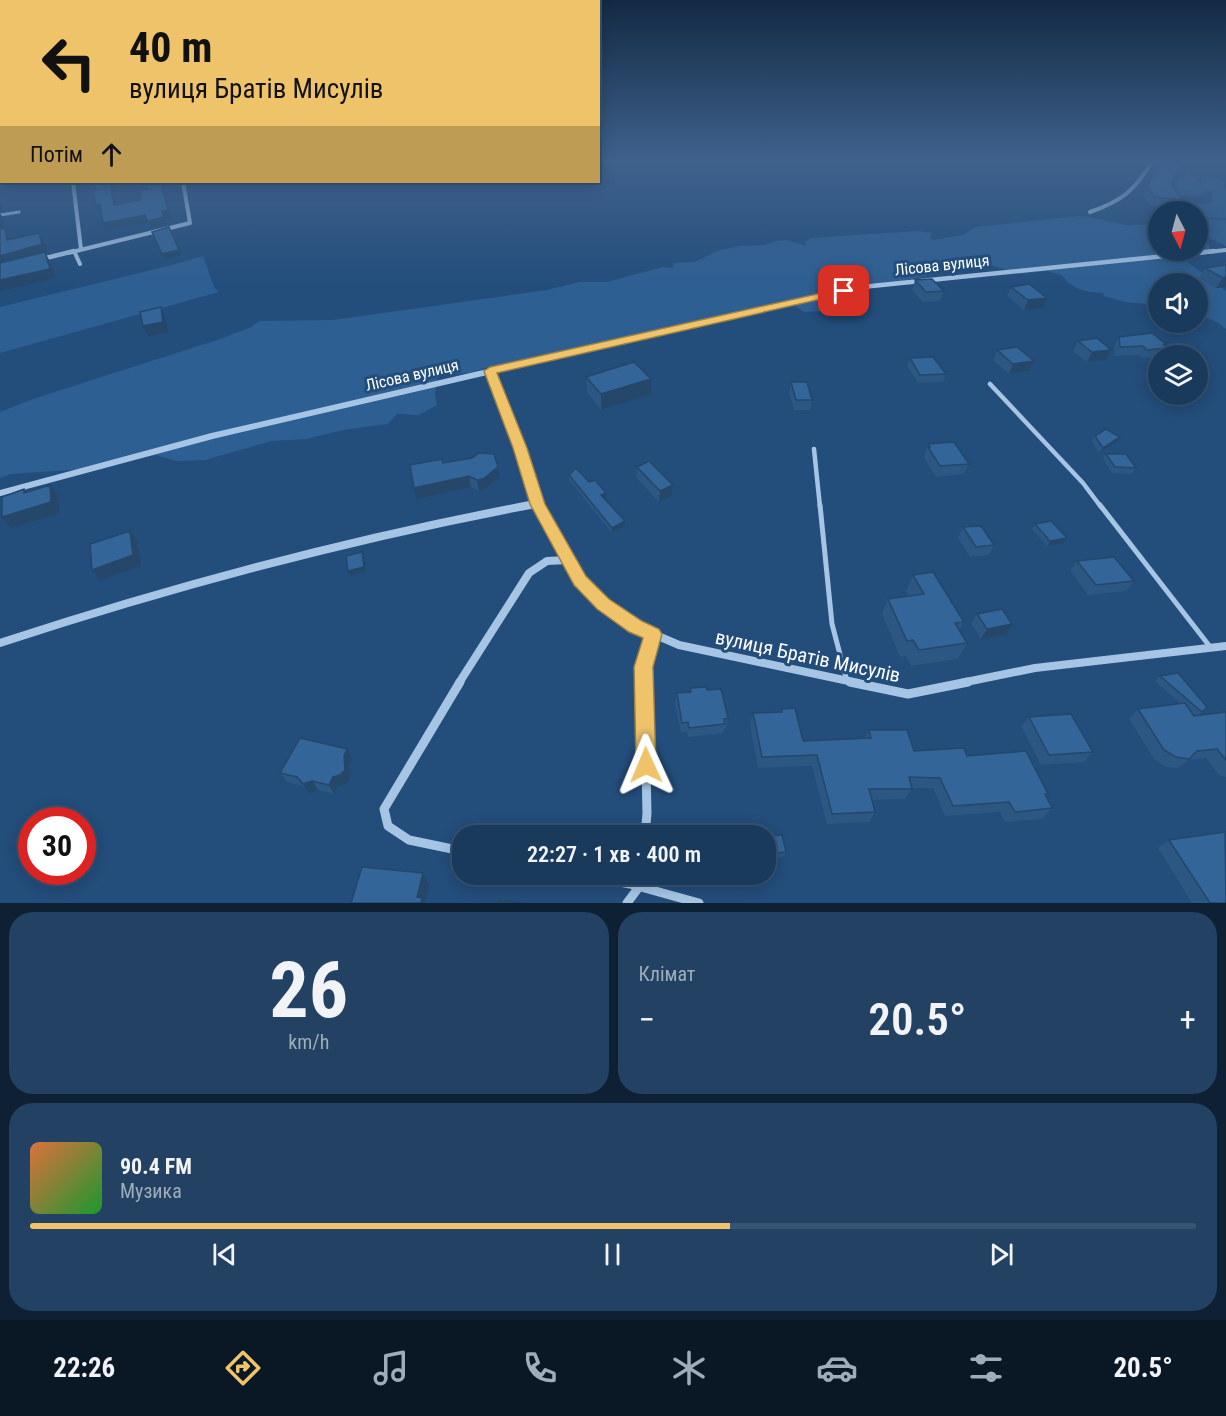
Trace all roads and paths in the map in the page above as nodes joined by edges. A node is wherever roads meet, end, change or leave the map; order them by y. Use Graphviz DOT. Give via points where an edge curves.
graph roads {
  1 [pos="76,204"];
  2 [pos="187,204"];
  3 [pos="1114,204"];
  4 [pos="19,212"];
  5 [pos="1090,212"];
  6 [pos="0,215"];
  7 [pos="151,232"];
  8 [pos="153,239"];
  9 [pos="81,249"];
  10 [pos="1226,250"];
  11 [pos="74,251"];
  12 [pos="35,260"];
  13 [pos="80,264"];
  14 [pos="490,371"];
  15 [pos="990,384"];
  16 [pos="814,449"];
  17 [pos="0,493"];
  18 [pos="537,504"];
  19 [pos="568,560"];
  20 [pos="653,634"];
  21 [pos="0,643"];
  22 [pos="1226,646"];
  23 [pos="1211,648"];
  24 [pos="847,681"];
  25 [pos="646,825"];
  26 [pos="452,849"];
  27 [pos="630,885"];
  28 [pos="639,887"];
  29 [pos="627,903"];
  30 [pos="699,903"];
  1 -- 9 [label="street"];
  2 -- 7 [label="street" via="190,223"];
  3 -- 5 [label="street"];
  4 -- 6 [label="lane"];
  7 -- 8 [label="lane"];
  7 -- 9 [label="street"];
  9 -- 11 [label="street"];
  10 -- 14 [label="street, Лісова вулиця" via="862,287"];
  11 -- 12 [label="street"];
  11 -- 13 [label="lane"];
  14 -- 17 [label="street, Лісова вулиця" via="212,436"];
  14 -- 18 [label="street, вулиця Братів Мисулів"];
  15 -- 23 [label="lane" via="1083,483"];
  16 -- 24 [label="lane" via="832,624"];
  18 -- 19 [label="street, вулиця Братів Мисулів"];
  18 -- 21 [label="street" via="353,542 216,576"];
  19 -- 20 [label="street, вулиця Братів Мисулів" via="580,580 603,604"];
  19 -- 26 [label="street" via="547,561 529,573 384,809 388,826 409,840"];
  20 -- 24 [label="street, вулиця Братів Мисулів" via="679,645"];
  20 -- 25 [label="street" via="644,667"];
  22 -- 23 [label="street, вулиця Братів Мисулів"];
  23 -- 24 [label="street, вулиця Братів Мисулів" via="1035,668 908,694"];
  27 -- 28 [label="street"];
  28 -- 29 [label="street"];
  28 -- 30 [label="street"];
}
